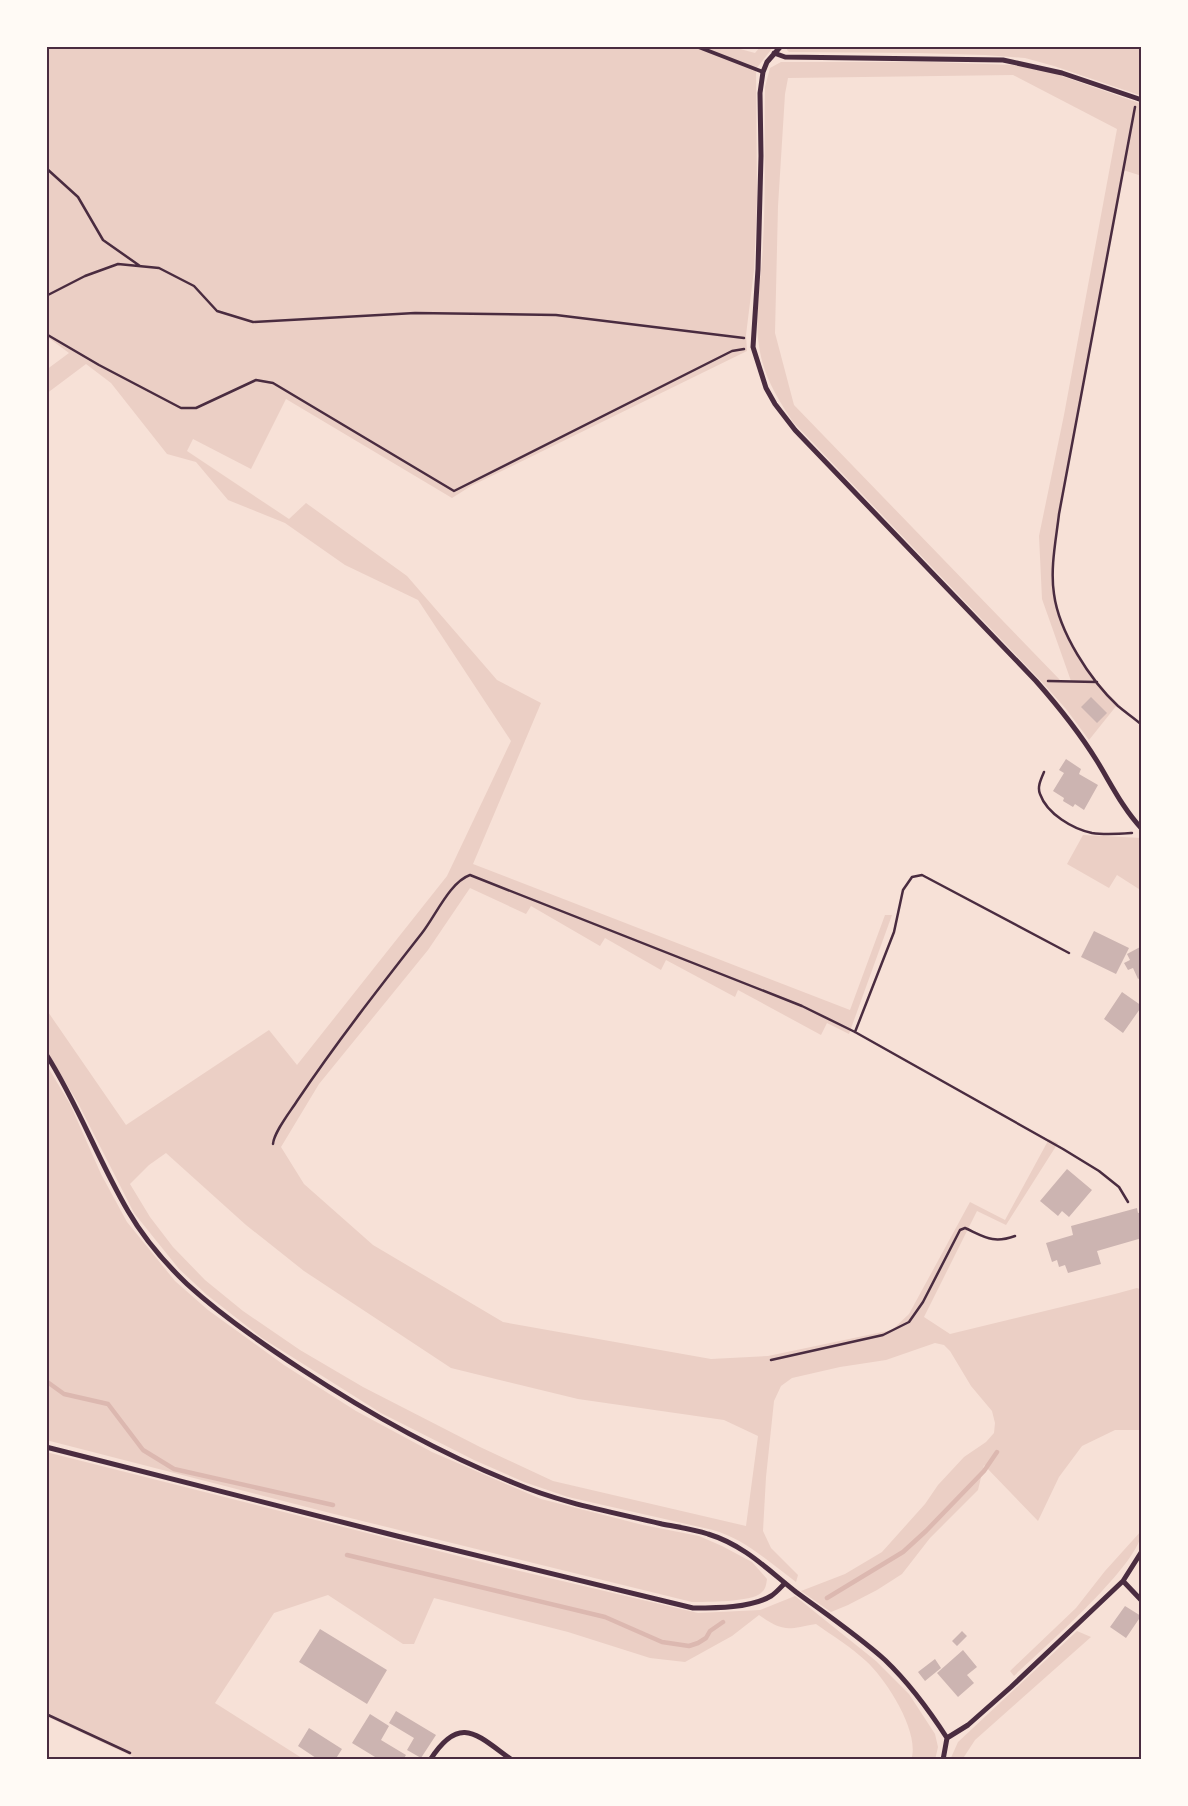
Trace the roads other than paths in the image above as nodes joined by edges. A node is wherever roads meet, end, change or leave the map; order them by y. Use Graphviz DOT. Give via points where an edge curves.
graph roads {
  1 [pos="696,46"];
  2 [pos="781,46"];
  3 [pos="774,53"];
  4 [pos="763,72"];
  5 [pos="1139,99"];
  6 [pos="1142,828"];
  7 [pos="46,1054"];
  8 [pos="46,1446"];
  9 [pos="1142,1551"];
  10 [pos="1123,1581"];
  11 [pos="785,1583"];
  12 [pos="1142,1601"];
  13 [pos="947,1738"];
  14 [pos="430,1760"];
  15 [pos="512,1760"];
  16 [pos="943,1760"];
  1 -- 4 [label="lane"];
  2 -- 3 [label="street"];
  3 -- 4 [label="street"];
  3 -- 5 [label="street" via="785,57 1003,60 1062,73"];
  4 -- 6 [label="street" via="753,347 766,388 795,430 1067,716 1115,793"];
  7 -- 11 [label="street" via="70,1094 125,1206 152,1245 186,1283 265,1346 395,1426 512,1483 560,1500 708,1534 739,1547"];
  8 -- 11 [label="street" via="693,1608 724,1608 757,1601 770,1596"];
  9 -- 10 [label="street"];
  10 -- 12 [label="street"];
  10 -- 13 [label="street" via="1011,1687 968,1725"];
  11 -- 13 [label="street" via="882,1658 910,1686"];
  13 -- 16 [label="street"];
  14 -- 15 [label="street" via="446,1738 455,1733 469,1732"];
}
